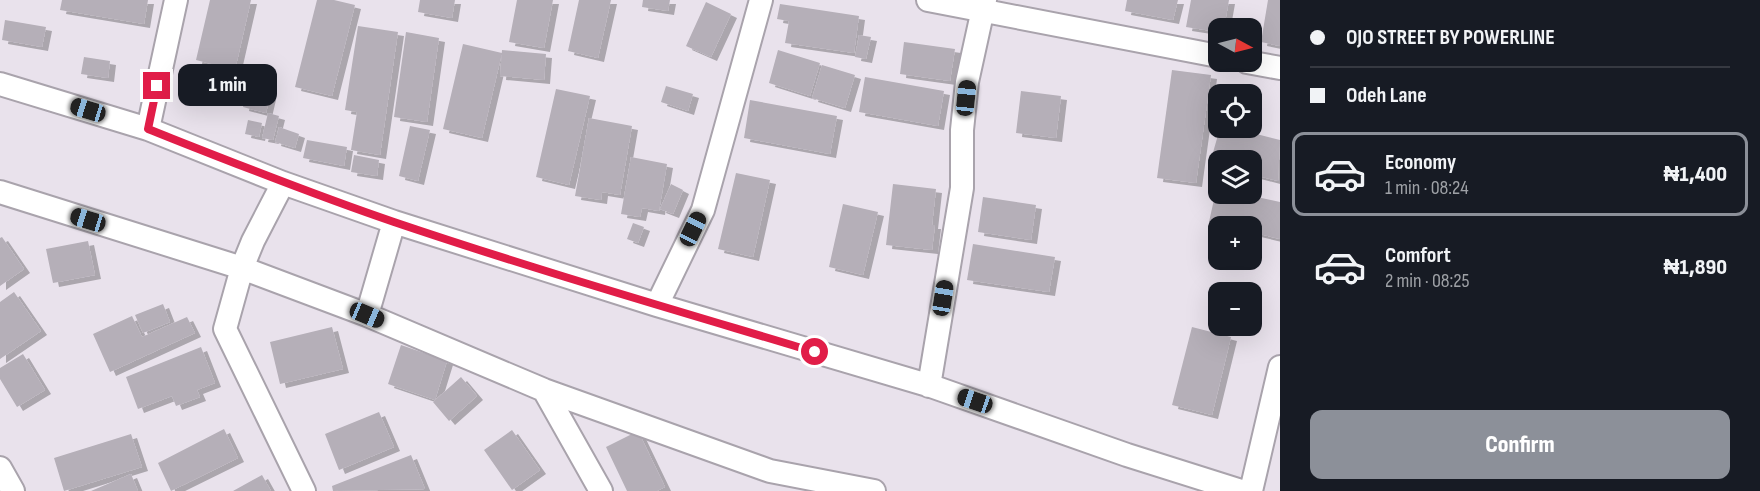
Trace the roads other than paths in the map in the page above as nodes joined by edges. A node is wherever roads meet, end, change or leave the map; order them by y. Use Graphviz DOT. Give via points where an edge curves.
graph roads {
  1 [pos="176,0"];
  2 [pos="761,0"];
  3 [pos="928,0"];
  4 [pos="984,6"];
  5 [pos="1208,54"];
  6 [pos="1262,65"];
  7 [pos="1280,68"];
  8 [pos="0,84"];
  9 [pos="148,129"];
  10 [pos="283,183"];
  11 [pos="0,192"];
  12 [pos="394,222"];
  13 [pos="243,268"];
  14 [pos="657,305"];
  15 [pos="367,315"];
  16 [pos="1280,367"];
  17 [pos="929,386"];
  18 [pos="544,390"];
  19 [pos="0,468"];
  20 [pos="13,491"];
  21 [pos="304,491"];
  22 [pos="601,491"];
  23 [pos="874,491"];
  24 [pos="1240,491"];
  25 [pos="1251,491"];
  1 -- 9 [label="street"];
  2 -- 14 [label="street" via="703,210"];
  3 -- 4 [label="street"];
  4 -- 5 [label="street"];
  4 -- 17 [label="street" via="968,82 962,130 962,188"];
  6 -- 7 [label="street"];
  8 -- 9 [label="street"];
  9 -- 10 [label="street"];
  10 -- 12 [label="street"];
  10 -- 13 [label="street"];
  11 -- 13 [label="street"];
  12 -- 14 [label="street"];
  12 -- 15 [label="street"];
  13 -- 15 [label="street"];
  13 -- 21 [label="street" via="225,330"];
  14 -- 17 [label="street"];
  15 -- 18 [label="street"];
  16 -- 25 [label="street"];
  17 -- 24 [label="street"];
  18 -- 22 [label="street"];
  18 -- 23 [label="street" via="770,471"];
  19 -- 20 [label="street"];
}
